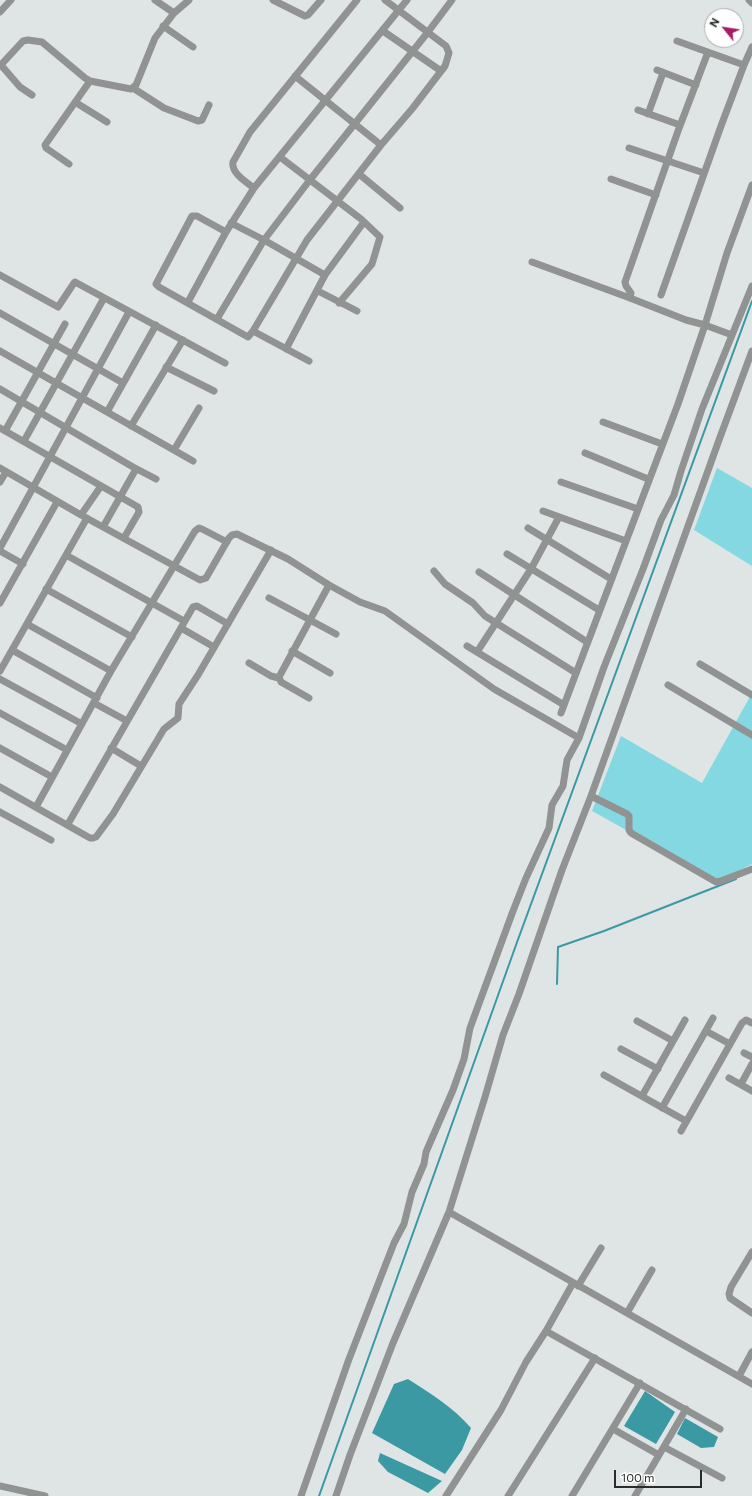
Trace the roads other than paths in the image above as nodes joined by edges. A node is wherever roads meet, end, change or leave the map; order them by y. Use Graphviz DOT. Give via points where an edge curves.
graph roads {
  1 [pos="11,0"];
  2 [pos="155,0"];
  3 [pos="189,0"];
  4 [pos="273,0"];
  5 [pos="321,0"];
  6 [pos="357,0"];
  7 [pos="385,0"];
  8 [pos="407,0"];
  9 [pos="452,0"];
  10 [pos="749,0"];
  11 [pos="752,2"];
  12 [pos="399,10"];
  13 [pos="0,12"];
  14 [pos="174,13"];
  15 [pos="163,26"];
  16 [pos="383,31"];
  17 [pos="428,32"];
  18 [pos="677,41"];
  19 [pos="192,47"];
  20 [pos="752,47"];
  21 [pos="412,52"];
  22 [pos="708,52"];
  23 [pos="744,65"];
  24 [pos="0,66"];
  25 [pos="441,71"];
  26 [pos="295,76"];
  27 [pos="90,80"];
  28 [pos="696,85"];
  29 [pos="133,88"];
  30 [pos="32,95"];
  31 [pos="326,101"];
  32 [pos="75,102"];
  33 [pos="209,105"];
  34 [pos="638,110"];
  35 [pos="648,114"];
  36 [pos="107,122"];
  37 [pos="354,124"];
  38 [pos="680,125"];
  39 [pos="381,145"];
  40 [pos="629,148"];
  41 [pos="280,157"];
  42 [pos="668,160"];
  43 [pos="69,164"];
  44 [pos="704,173"];
  45 [pos="359,174"];
  46 [pos="611,179"];
  47 [pos="309,181"];
  48 [pos="752,185"];
  49 [pos="254,188"];
  50 [pos="656,194"];
  51 [pos="337,201"];
  52 [pos="400,208"];
  53 [pos="364,222"];
  54 [pos="231,223"];
  55 [pos="226,232"];
  56 [pos="264,240"];
  57 [pos="296,258"];
  58 [pos="532,262"];
  59 [pos="0,274"];
  60 [pos="325,276"];
  61 [pos="752,286"];
  62 [pos="318,291"];
  63 [pos="660,295"];
  64 [pos="631,296"];
  65 [pos="104,298"];
  66 [pos="188,302"];
  67 [pos="339,303"];
  68 [pos="357,311"];
  69 [pos="129,312"];
  70 [pos="0,313"];
  71 [pos="217,319"];
  72 [pos="65,324"];
  73 [pos="156,325"];
  74 [pos="705,325"];
  75 [pos="253,331"];
  76 [pos="732,336"];
  77 [pos="183,340"];
  78 [pos="54,343"];
  79 [pos="286,349"];
  80 [pos="0,351"];
  81 [pos="752,352"];
  82 [pos="72,354"];
  83 [pos="309,361"];
  84 [pos="225,363"];
  85 [pos="166,367"];
  86 [pos="98,368"];
  87 [pos="39,373"];
  88 [pos="123,383"];
  89 [pos="57,384"];
  90 [pos="0,389"];
  91 [pos="214,391"];
  92 [pos="81,397"];
  93 [pos="23,402"];
  94 [pos="200,408"];
  95 [pos="41,412"];
  96 [pos="107,412"];
  97 [pos="603,422"];
  98 [pos="131,426"];
  99 [pos="65,428"];
  100 [pos="3,430"];
  101 [pos="24,442"];
  102 [pos="662,444"];
  103 [pos="174,450"];
  104 [pos="585,453"];
  105 [pos="49,456"];
  106 [pos="193,461"];
  107 [pos="136,469"];
  108 [pos="3,470"];
  109 [pos="156,479"];
  110 [pos="648,479"];
  111 [pos="0,482"];
  112 [pos="561,482"];
  113 [pos="101,486"];
  114 [pos="32,488"];
  115 [pos="120,497"];
  116 [pos="57,502"];
  117 [pos="638,509"];
  118 [pos="543,511"];
  119 [pos="84,517"];
  120 [pos="559,517"];
  121 [pos="104,527"];
  122 [pos="528,528"];
  123 [pos="124,538"];
  124 [pos="547,540"];
  125 [pos="626,541"];
  126 [pos="227,542"];
  127 [pos="0,548"];
  128 [pos="271,550"];
  129 [pos="0,551"];
  130 [pos="507,554"];
  131 [pos="66,555"];
  132 [pos="23,564"];
  133 [pos="173,566"];
  134 [pos="531,569"];
  135 [pos="434,571"];
  136 [pos="479,572"];
  137 [pos="611,579"];
  138 [pos="329,585"];
  139 [pos="46,589"];
  140 [pos="514,595"];
  141 [pos="269,598"];
  142 [pos="0,603"];
  143 [pos="151,603"];
  144 [pos="599,610"];
  145 [pos="310,620"];
  146 [pos="496,623"];
  147 [pos="27,624"];
  148 [pos="183,624"];
  149 [pos="228,624"];
  150 [pos="336,634"];
  151 [pos="132,637"];
  152 [pos="587,642"];
  153 [pos="467,646"];
  154 [pos="214,647"];
  155 [pos="12,650"];
  156 [pos="292,651"];
  157 [pos="477,652"];
  158 [pos="249,663"];
  159 [pos="700,664"];
  160 [pos="0,671"];
  161 [pos="111,671"];
  162 [pos="330,673"];
  163 [pos="576,674"];
  164 [pos="279,678"];
  165 [pos="0,679"];
  166 [pos="668,685"];
  167 [pos="752,694"];
  168 [pos="309,698"];
  169 [pos="96,700"];
  170 [pos="0,713"];
  171 [pos="127,721"];
  172 [pos="82,724"];
  173 [pos="752,735"];
  174 [pos="579,738"];
  175 [pos="0,748"];
  176 [pos="111,748"];
  177 [pos="67,750"];
  178 [pos="141,766"];
  179 [pos="52,777"];
  180 [pos="0,787"];
  181 [pos="591,796"];
  182 [pos="36,806"];
  183 [pos="0,812"];
  184 [pos="68,824"];
  185 [pos="51,840"];
  186 [pos="752,869"];
  187 [pos="712,1018"];
  188 [pos="685,1020"];
  189 [pos="637,1021"];
  190 [pos="752,1023"];
  191 [pos="706,1031"];
  192 [pos="673,1041"];
  193 [pos="730,1044"];
  194 [pos="621,1049"];
  195 [pos="744,1053"];
  196 [pos="752,1058"];
  197 [pos="752,1064"];
  198 [pos="658,1069"];
  199 [pos="604,1075"];
  200 [pos="729,1078"];
  201 [pos="741,1084"];
  202 [pos="752,1091"];
  203 [pos="642,1096"];
  204 [pos="662,1108"];
  205 [pos="686,1121"];
  206 [pos="681,1132"];
  207 [pos="448,1212"];
  208 [pos="601,1248"];
  209 [pos="752,1252"];
  210 [pos="652,1270"];
  211 [pos="576,1285"];
  212 [pos="626,1313"];
  213 [pos="752,1313"];
  214 [pos="546,1331"];
  215 [pos="752,1352"];
  216 [pos="594,1358"];
  217 [pos="739,1376"];
  218 [pos="640,1383"];
  219 [pos="752,1384"];
  220 [pos="686,1409"];
  221 [pos="613,1429"];
  222 [pos="720,1429"];
  223 [pos="664,1446"];
  224 [pos="659,1455"];
  225 [pos="722,1478"];
  226 [pos="0,1486"];
  227 [pos="636,1494"];
  228 [pos="45,1496"];
  229 [pos="301,1496"];
  230 [pos="336,1496"];
  231 [pos="446,1496"];
  232 [pos="508,1496"];
  233 [pos="572,1496"];
  234 [pos="645,1496"];
  1 -- 13 [label="street"];
  2 -- 14 [label="street"];
  3 -- 14 [label="street"];
  4 -- 5 [label="street" via="305,16"];
  6 -- 26 [label="street"];
  7 -- 12 [label="street"];
  8 -- 12 [label="street"];
  9 -- 17 [label="street"];
  10 -- 11 [label="street"];
  12 -- 16 [label="street"];
  12 -- 17 [label="street"];
  14 -- 15 [label="street"];
  15 -- 19 [label="street"];
  15 -- 29 [label="street" via="151,45"];
  16 -- 21 [label="street"];
  16 -- 31 [label="street"];
  17 -- 21 [label="street"];
  17 -- 25 [label="street" via="448,49 449,56"];
  18 -- 22 [label="street"];
  20 -- 23 [label="street"];
  21 -- 25 [label="street"];
  21 -- 37 [label="street"];
  22 -- 23 [label="street"];
  22 -- 28 [label="street"];
  23 -- 44 [label="street"];
  24 -- 27 [label="street" via="23,41 37,41"];
  24 -- 30 [label="street" via="20,87"];
  25 -- 39 [label="street"];
  26 -- 31 [label="street"];
  26 -- 49 [label="street" via="250,132 233,162 235,172"];
  27 -- 29 [label="street"];
  27 -- 32 [label="street"];
  28 -- 35 [label="street" via="660,72"];
  28 -- 38 [label="street"];
  29 -- 33 [label="street" via="164,108 198,121 202,120"];
  31 -- 37 [label="street"];
  31 -- 41 [label="street"];
  32 -- 36 [label="street"];
  32 -- 43 [label="street" via="45,145"];
  34 -- 35 [label="street"];
  35 -- 38 [label="street"];
  37 -- 39 [label="street"];
  37 -- 47 [label="street"];
  38 -- 42 [label="street"];
  39 -- 45 [label="street"];
  40 -- 42 [label="street"];
  41 -- 47 [label="street"];
  41 -- 49 [label="street"];
  42 -- 44 [label="street"];
  42 -- 50 [label="street"];
  44 -- 63 [label="street"];
  45 -- 51 [label="street"];
  45 -- 52 [label="street"];
  46 -- 50 [label="street"];
  47 -- 51 [label="street"];
  47 -- 56 [label="street"];
  48 -- 74 [label="street" via="727,253"];
  49 -- 54 [label="street"];
  50 -- 64 [label="street" via="625,282"];
  51 -- 53 [label="street"];
  51 -- 57 [label="street"];
  53 -- 60 [label="street"];
  53 -- 67 [label="street" via="380,235 380,239 372,264"];
  54 -- 55 [label="street"];
  54 -- 56 [label="street"];
  55 -- 66 [label="street"];
  55 -- 66 [label="street" via="197,216 191,217 156,284"];
  56 -- 57 [label="street"];
  56 -- 71 [label="street"];
  57 -- 60 [label="street"];
  57 -- 75 [label="street"];
  58 -- 64 [label="street"];
  59 -- 65 [label="street" via="56,306 60,305 74,282"];
  60 -- 62 [label="street"];
  61 -- 76 [label="street"];
  62 -- 67 [label="street"];
  62 -- 79 [label="street"];
  64 -- 74 [label="street" via="686,320"];
  65 -- 69 [label="street"];
  65 -- 82 [label="street"];
  66 -- 71 [label="street"];
  67 -- 68 [label="street"];
  69 -- 73 [label="street"];
  69 -- 86 [label="street"];
  70 -- 78 [label="street"];
  71 -- 75 [label="street" via="247,336"];
  72 -- 78 [label="street"];
  73 -- 77 [label="street"];
  73 -- 88 [label="street"];
  74 -- 76 [label="street"];
  74 -- 102 [label="street"];
  75 -- 79 [label="street"];
  76 -- 174 [label="street" via="698,419 674,495 661,520"];
  77 -- 84 [label="street"];
  77 -- 85 [label="street"];
  78 -- 82 [label="street"];
  78 -- 87 [label="street"];
  79 -- 83 [label="street"];
  80 -- 87 [label="street"];
  81 -- 181 [label="street"];
  82 -- 86 [label="street"];
  82 -- 89 [label="street"];
  85 -- 91 [label="street"];
  85 -- 98 [label="street"];
  86 -- 88 [label="street"];
  86 -- 92 [label="street"];
  87 -- 89 [label="street"];
  87 -- 93 [label="street"];
  88 -- 96 [label="street"];
  89 -- 92 [label="street"];
  89 -- 95 [label="street"];
  90 -- 93 [label="street"];
  92 -- 96 [label="street"];
  92 -- 99 [label="street"];
  93 -- 95 [label="street"];
  93 -- 100 [label="street"];
  94 -- 103 [label="street"];
  95 -- 99 [label="street"];
  95 -- 101 [label="street"];
  96 -- 98 [label="street"];
  97 -- 102 [label="street"];
  98 -- 103 [label="street"];
  99 -- 105 [label="street"];
  99 -- 107 [label="street"];
  100 -- 101 [label="street"];
  101 -- 105 [label="street"];
  102 -- 110 [label="street"];
  103 -- 106 [label="street"];
  104 -- 110 [label="street"];
  105 -- 113 [label="street"];
  105 -- 114 [label="street"];
  107 -- 109 [label="street"];
  107 -- 115 [label="street"];
  108 -- 111 [label="street"];
  108 -- 114 [label="street"];
  110 -- 117 [label="street"];
  112 -- 117 [label="street"];
  113 -- 115 [label="street"];
  113 -- 119 [label="street"];
  114 -- 116 [label="street"];
  114 -- 127 [label="street"];
  115 -- 121 [label="street"];
  115 -- 123 [label="street" via="139,509"];
  116 -- 119 [label="street"];
  116 -- 132 [label="street"];
  117 -- 125 [label="street"];
  118 -- 120 [label="street"];
  119 -- 121 [label="street"];
  119 -- 131 [label="street"];
  120 -- 124 [label="street"];
  120 -- 125 [label="street"];
  121 -- 123 [label="street"];
  122 -- 124 [label="street"];
  123 -- 133 [label="street"];
  124 -- 134 [label="street"];
  124 -- 137 [label="street"];
  125 -- 137 [label="street"];
  126 -- 128 [label="street" via="237,534"];
  126 -- 133 [label="street" via="197,529"];
  126 -- 133 [label="street" via="205,579 200,580"];
  128 -- 138 [label="street"];
  128 -- 149 [label="street"];
  129 -- 132 [label="street"];
  130 -- 134 [label="street"];
  131 -- 139 [label="street"];
  131 -- 143 [label="street"];
  132 -- 142 [label="street"];
  133 -- 143 [label="street"];
  134 -- 140 [label="street"];
  134 -- 144 [label="street"];
  135 -- 146 [label="street" via="447,586 473,603"];
  136 -- 140 [label="street"];
  137 -- 144 [label="street"];
  138 -- 145 [label="street"];
  138 -- 174 [label="street" via="385,612 494,689"];
  139 -- 147 [label="street"];
  139 -- 151 [label="street"];
  140 -- 146 [label="street"];
  140 -- 152 [label="street"];
  141 -- 145 [label="street"];
  143 -- 148 [label="street"];
  143 -- 151 [label="street"];
  144 -- 152 [label="street"];
  145 -- 150 [label="street"];
  145 -- 156 [label="street"];
  146 -- 157 [label="street"];
  146 -- 163 [label="street"];
  147 -- 155 [label="street"];
  147 -- 161 [label="street"];
  148 -- 149 [label="street" via="195,605"];
  148 -- 154 [label="street"];
  148 -- 171 [label="street"];
  149 -- 154 [label="street"];
  151 -- 161 [label="street"];
  152 -- 163 [label="street"];
  153 -- 157 [label="street"];
  154 -- 178 [label="street" via="179,704 178,718 164,729"];
  155 -- 160 [label="street"];
  155 -- 169 [label="street"];
  156 -- 162 [label="street"];
  156 -- 164 [label="street"];
  157 -- 163 [label="street" via="562,709"];
  158 -- 164 [label="street"];
  159 -- 167 [label="street"];
  161 -- 169 [label="street"];
  164 -- 168 [label="street" via="281,682"];
  165 -- 172 [label="street"];
  166 -- 173 [label="street"];
  169 -- 171 [label="street"];
  169 -- 172 [label="street"];
  170 -- 177 [label="street"];
  171 -- 176 [label="street"];
  172 -- 177 [label="street"];
  174 -- 229 [label="street" via="567,760 563,786 552,805 550,823 526,878 470,1028 464,1059 453,1090 426,1152 404,1224 394,1243 349,1359"];
  175 -- 179 [label="street"];
  176 -- 178 [label="street"];
  176 -- 184 [label="street"];
  177 -- 179 [label="street"];
  178 -- 184 [label="street" via="113,814 94,838"];
  179 -- 182 [label="street"];
  180 -- 182 [label="street"];
  181 -- 186 [label="street" via="627,814 631,833 716,882"];
  181 -- 207 [label="street" via="503,1035"];
  182 -- 184 [label="street"];
  183 -- 185 [label="street"];
  187 -- 191 [label="street"];
  188 -- 192 [label="street"];
  189 -- 192 [label="street"];
  190 -- 193 [label="street" via="744,1021"];
  191 -- 193 [label="street"];
  191 -- 204 [label="street"];
  192 -- 198 [label="street"];
  193 -- 205 [label="street"];
  194 -- 198 [label="street"];
  195 -- 196 [label="street"];
  197 -- 201 [label="street"];
  198 -- 203 [label="street"];
  199 -- 203 [label="street"];
  200 -- 201 [label="street"];
  201 -- 202 [label="street"];
  203 -- 204 [label="street"];
  204 -- 205 [label="street"];
  205 -- 206 [label="street"];
  207 -- 211 [label="street"];
  207 -- 230 [label="street" via="393,1343"];
  208 -- 211 [label="street"];
  209 -- 213 [label="street" via="729,1294 732,1300"];
  210 -- 212 [label="street"];
  211 -- 212 [label="street"];
  211 -- 214 [label="street"];
  212 -- 217 [label="street"];
  214 -- 216 [label="street"];
  214 -- 231 [label="street" via="526,1362 501,1410"];
  215 -- 217 [label="street"];
  216 -- 218 [label="street"];
  216 -- 232 [label="street"];
  217 -- 219 [label="street"];
  218 -- 220 [label="street"];
  218 -- 221 [label="street"];
  220 -- 222 [label="street"];
  220 -- 223 [label="street"];
  221 -- 224 [label="street"];
  221 -- 233 [label="street"];
  223 -- 224 [label="street"];
  223 -- 225 [label="street"];
  224 -- 227 [label="street"];
  226 -- 228 [label="street"];
  227 -- 234 [label="street"];
}
